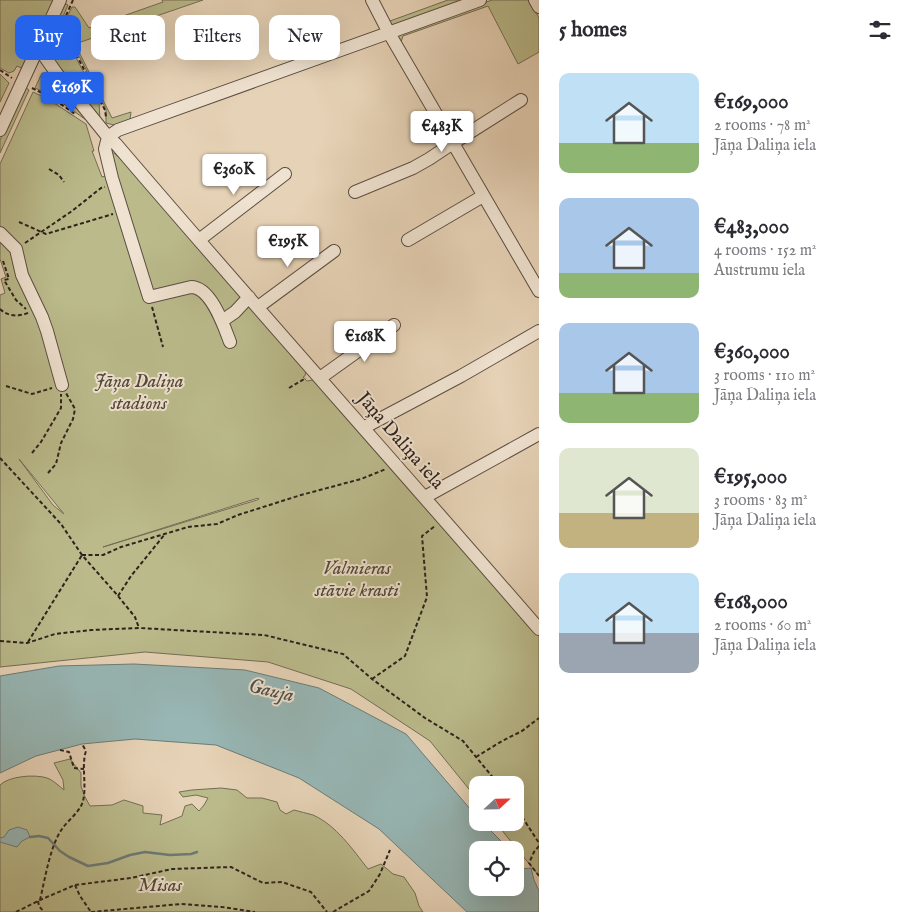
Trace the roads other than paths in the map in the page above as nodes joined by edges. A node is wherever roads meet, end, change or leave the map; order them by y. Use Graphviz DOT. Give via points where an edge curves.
graph roads {
  1 [pos="60,0"];
  2 [pos="372,0"];
  3 [pos="480,0"];
  4 [pos="535,0"];
  5 [pos="539,8"];
  6 [pos="53,15"];
  7 [pos="389,33"];
  8 [pos="33,60"];
  9 [pos="47,60"];
  10 [pos="30,66"];
  11 [pos="57,74"];
  12 [pos="521,100"];
  13 [pos="0,130"];
  14 [pos="108,137"];
  15 [pos="452,143"];
  16 [pos="285,174"];
  17 [pos="356,192"];
  18 [pos="483,196"];
  19 [pos="0,233"];
  20 [pos="199,240"];
  21 [pos="408,240"];
  22 [pos="334,251"];
  23 [pos="539,291"];
  24 [pos="253,302"];
  25 [pos="222,321"];
  26 [pos="394,325"];
  27 [pos="539,331"];
  28 [pos="230,342"];
  29 [pos="317,375"];
  30 [pos="62,384"];
  31 [pos="363,428"];
  32 [pos="537,439"];
  33 [pos="425,497"];
  34 [pos="539,629"];
  1 -- 6 [label="street"];
  2 -- 7 [label="street"];
  3 -- 7 [label="street"];
  4 -- 5 [label="street"];
  7 -- 14 [label="street" via="118,130"];
  7 -- 15 [label="street"];
  8 -- 10 [label="street"];
  9 -- 11 [label="street, Jāņa Daliņa iela"];
  10 -- 11 [label="street"];
  10 -- 13 [label="street"];
  11 -- 14 [label="street, Jāņa Daliņa iela"];
  12 -- 15 [label="street"];
  14 -- 20 [label="street, Jāņa Daliņa iela"];
  14 -- 25 [label="street" via="105,148 149,297 195,287 204,292"];
  15 -- 17 [label="street" via="413,168"];
  15 -- 18 [label="street"];
  16 -- 20 [label="street"];
  18 -- 21 [label="street"];
  18 -- 23 [label="street"];
  19 -- 30 [label="street" via="16,249 22,275 47,331"];
  20 -- 24 [label="street, Jāņa Daliņa iela"];
  22 -- 24 [label="street"];
  24 -- 25 [label="street"];
  24 -- 29 [label="street, Jāņa Daliņa iela"];
  25 -- 28 [label="street"];
  26 -- 29 [label="street"];
  27 -- 31 [label="street"];
  29 -- 31 [label="street, Jāņa Daliņa iela"];
  31 -- 33 [label="street, Jāņa Daliņa iela"];
  32 -- 33 [label="street"];
  33 -- 34 [label="street, Jāņa Daliņa iela"];
}
